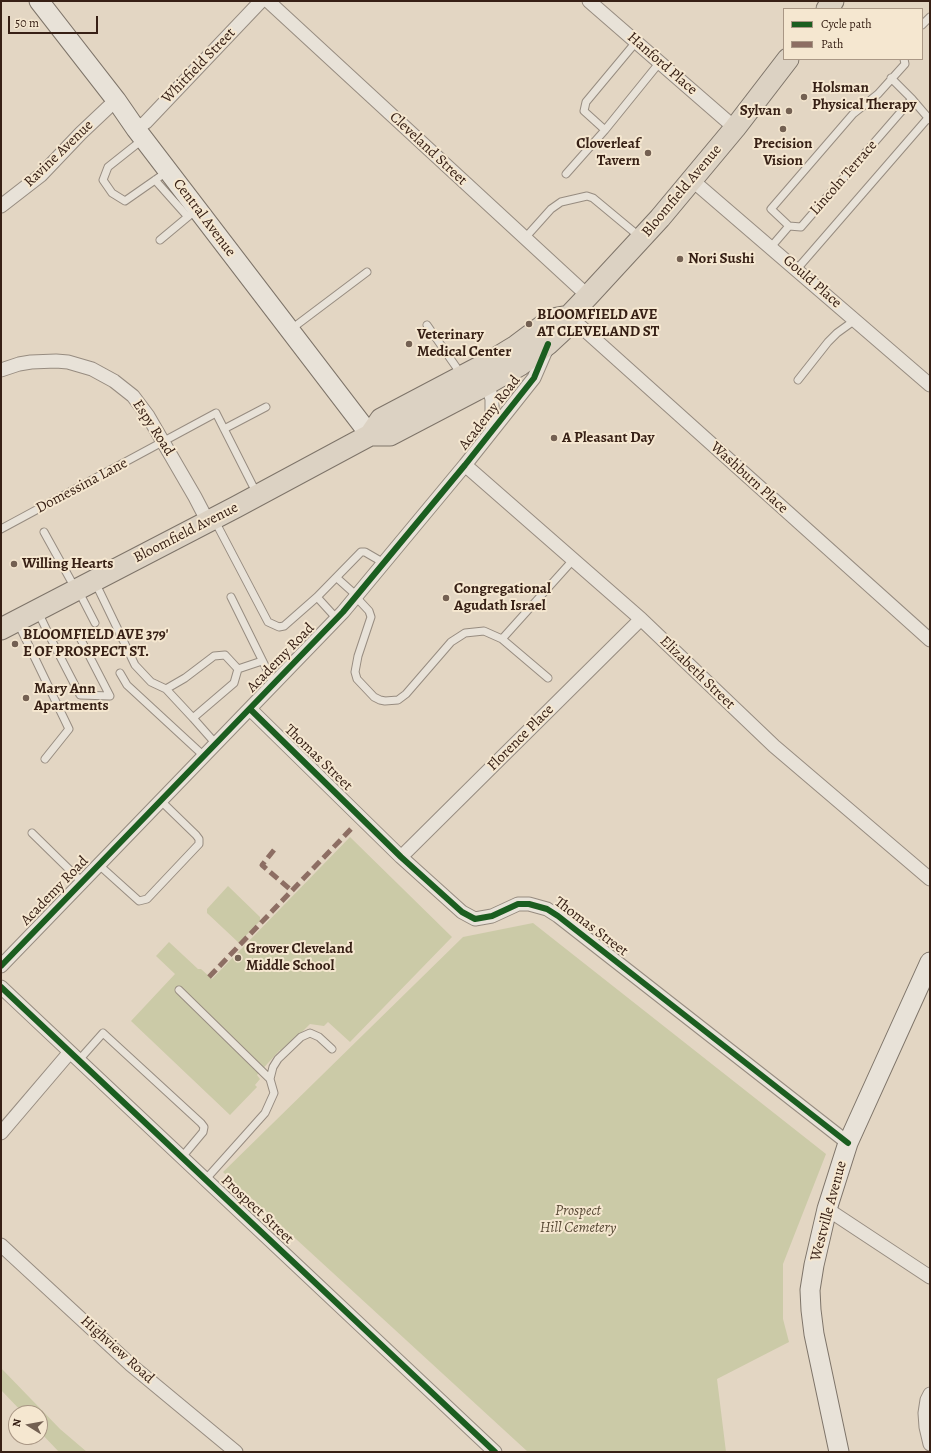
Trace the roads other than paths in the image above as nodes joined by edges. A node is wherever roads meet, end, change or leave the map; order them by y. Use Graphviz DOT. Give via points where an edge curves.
graph roads {
  1 [pos="39,1"];
  2 [pos="262,1"];
  3 [pos="268,1"];
  4 [pos="589,1"];
  5 [pos="636,42"];
  6 [pos="787,60"];
  7 [pos="904,60"];
  8 [pos="660,62"];
  9 [pos="891,78"];
  10 [pos="912,99"];
  11 [pos="116,100"];
  12 [pos="929,119"];
  13 [pos="735,128"];
  14 [pos="605,130"];
  15 [pos="140,134"];
  16 [pos="566,174"];
  17 [pos="162,175"];
  18 [pos="692,180"];
  19 [pos="1,206"];
  20 [pos="193,213"];
  21 [pos="789,226"];
  22 [pos="525,238"];
  23 [pos="642,239"];
  24 [pos="160,240"];
  25 [pos="771,247"];
  26 [pos="797,270"];
  27 [pos="368,272"];
  28 [pos="588,296"];
  29 [pos="569,316"];
  30 [pos="855,320"];
  31 [pos="427,325"];
  32 [pos="290,330"];
  33 [pos="548,344"];
  34 [pos="1,370"];
  35 [pos="485,375"];
  36 [pos="463,376"];
  37 [pos="798,380"];
  38 [pos="930,385"];
  39 [pos="266,407"];
  40 [pos="224,429"];
  41 [pos="492,430"];
  42 [pos="370,435"];
  43 [pos="163,442"];
  44 [pos="465,465"];
  45 [pos="258,496"];
  46 [pos="211,520"];
  47 [pos="1,529"];
  48 [pos="44,532"];
  49 [pos="573,560"];
  50 [pos="384,563"];
  51 [pos="336,578"];
  52 [pos="83,587"];
  53 [pos="232,596"];
  54 [pos="317,597"];
  55 [pos="356,597"];
  56 [pos="37,610"];
  57 [pos="337,619"];
  58 [pos="640,619"];
  59 [pos="95,623"];
  60 [pos="7,624"];
  61 [pos="50,637"];
  62 [pos="502,639"];
  63 [pos="930,640"];
  64 [pos="262,661"];
  65 [pos="238,669"];
  66 [pos="120,673"];
  67 [pos="548,678"];
  68 [pos="274,684"];
  69 [pos="166,688"];
  70 [pos="250,709"];
  71 [pos="193,718"];
  72 [pos="216,744"];
  73 [pos="204,756"];
  74 [pos="45,759"];
  75 [pos="161,801"];
  76 [pos="32,833"];
  77 [pos="401,857"];
  78 [pos="99,865"];
  79 [pos="930,879"];
  80 [pos="82,882"];
  81 [pos="930,962"];
  82 [pos="1,966"];
  83 [pos="1,987"];
  84 [pos="179,990"];
  85 [pos="332,1048"];
  86 [pos="75,1056"];
  87 [pos="270,1079"];
  88 [pos="1,1133"];
  89 [pos="848,1143"];
  90 [pos="182,1157"];
  91 [pos="206,1179"];
  92 [pos="827,1209"];
  93 [pos="1,1245"];
  94 [pos="930,1277"];
  95 [pos="930,1394"];
  96 [pos="930,1444"];
  97 [pos="236,1452"];
  98 [pos="495,1452"];
  99 [pos="839,1452"];
  1 -- 11 [label="main road, Central Avenue"];
  2 -- 15 [label="street, Whitfield Street" via="146,122"];
  3 -- 22 [label="street, Cleveland Street"];
  4 -- 5 [label="street, Hanford Place"];
  5 -- 8 [label="street, Hanford Place"];
  5 -- 14 [label="lane" via="586,102 584,111"];
  6 -- 13 [label="main road, Bloomfield Avenue"];
  7 -- 9 [label="lane" via="905,64"];
  8 -- 13 [label="street, Hanford Place"];
  8 -- 14 [label="lane"];
  9 -- 10 [label="lane"];
  9 -- 21 [label="lane" via="878,94 853,114 771,209"];
  10 -- 12 [label="lane"];
  10 -- 21 [label="lane, Lincoln Terrace" via="801,227"];
  11 -- 15 [label="main road, Central Avenue"];
  11 -- 19 [label="street, Ravine Avenue" via="42,175"];
  12 -- 26 [label="lane"];
  13 -- 18 [label="main road, Bloomfield Avenue"];
  14 -- 16 [label="lane"];
  15 -- 17 [label="main road, Central Avenue"];
  15 -- 17 [label="lane" via="108,167 103,180 112,194 125,200"];
  17 -- 20 [label="main road, Central Avenue"];
  18 -- 23 [label="main road, Bloomfield Avenue"];
  18 -- 25 [label="street, Gould Place"];
  20 -- 24 [label="lane"];
  20 -- 32 [label="main road, Central Avenue"];
  21 -- 25 [label="lane"];
  22 -- 23 [label="lane" via="551,209 561,202 587,196 593,198"];
  22 -- 28 [label="street, Cleveland Street"];
  23 -- 28 [label="main road, Bloomfield Avenue"];
  25 -- 26 [label="street, Gould Place"];
  26 -- 30 [label="street, Gould Place"];
  27 -- 32 [label="lane"];
  28 -- 29 [label="main road, Bloomfield Avenue"];
  29 -- 33 [label="main road, Bloomfield Avenue" via="562,331"];
  29 -- 35 [label="main road, Bloomfield Avenue" via="552,319 516,346"];
  29 -- 63 [label="street, Washburn Place"];
  30 -- 37 [label="lane" via="828,342"];
  30 -- 38 [label="street, Gould Place"];
  31 -- 36 [label="lane"];
  32 -- 42 [label="main road, Central Avenue"];
  33 -- 35 [label="main road, Bloomfield Avenue" via="520,365"];
  33 -- 41 [label="street, Academy Road" via="534,378"];
  34 -- 43 [label="street, Espy Road" via="19,364 43,361 68,362 92,369 114,381 133,396"];
  35 -- 36 [label="main road, Bloomfield Avenue"];
  35 -- 41 [label="street, Academy Road" via="492,399"];
  35 -- 42 [label="main road, Bloomfield Avenue" via="390,435"];
  36 -- 42 [label="main road, Bloomfield Avenue" via="381,420"];
  39 -- 40 [label="lane"];
  40 -- 43 [label="lane, Domessina Lane" via="216,414"];
  40 -- 45 [label="lane"];
  41 -- 44 [label="street, Academy Road"];
  42 -- 45 [label="main road, Bloomfield Avenue"];
  43 -- 46 [label="street, Espy Road"];
  43 -- 47 [label="lane, Domessina Lane"];
  44 -- 49 [label="street, Elizabeth Street"];
  44 -- 50 [label="street, Academy Road"];
  45 -- 46 [label="main road, Bloomfield Avenue"];
  46 -- 52 [label="main road, Bloomfield Avenue"];
  46 -- 54 [label="lane" via="268,622 279,627 284,626"];
  48 -- 52 [label="lane"];
  49 -- 58 [label="street, Elizabeth Street"];
  49 -- 62 [label="lane"];
  50 -- 51 [label="lane" via="361,552"];
  50 -- 55 [label="street, Academy Road"];
  51 -- 54 [label="lane"];
  51 -- 55 [label="lane"];
  52 -- 56 [label="main road, Bloomfield Avenue"];
  52 -- 59 [label="lane"];
  52 -- 69 [label="lane" via="134,665 151,682"];
  53 -- 64 [label="lane"];
  54 -- 57 [label="lane"];
  55 -- 57 [label="street, Academy Road"];
  55 -- 62 [label="lane" via="371,617 355,672 357,679 380,700 398,700 406,694 451,642 465,633 484,631"];
  56 -- 60 [label="main road, Bloomfield Avenue"];
  56 -- 61 [label="lane"];
  57 -- 68 [label="street, Academy Road"];
  58 -- 77 [label="street, Florence Place"];
  58 -- 79 [label="street, Elizabeth Street" via="774,746"];
  60 -- 74 [label="lane" via="69,729"];
  61 -- 61 [label="lane" via="80,695 110,696 78,634"];
  62 -- 67 [label="lane"];
  64 -- 65 [label="lane"];
  64 -- 68 [label="lane"];
  65 -- 69 [label="lane" via="225,655 214,656 185,678"];
  65 -- 71 [label="lane" via="234,683"];
  66 -- 73 [label="lane" via="127,685"];
  68 -- 70 [label="street, Academy Road"];
  69 -- 71 [label="lane"];
  70 -- 72 [label="street, Academy Road"];
  70 -- 77 [label="street, Thomas Street"];
  71 -- 72 [label="lane"];
  72 -- 73 [label="street, Academy Road"];
  73 -- 75 [label="street, Academy Road"];
  75 -- 78 [label="street, Academy Road"];
  75 -- 78 [label="lane" via="196,834 199,844 147,899 139,901"];
  76 -- 80 [label="lane"];
  77 -- 89 [label="street, Thomas Street" via="462,912 476,919 492,916 518,904 537,905 558,916"];
  78 -- 80 [label="street, Academy Road"];
  80 -- 82 [label="street, Academy Road"];
  81 -- 89 [label="main road, Westville Avenue"];
  83 -- 86 [label="street, Prospect Street"];
  84 -- 87 [label="lane"];
  85 -- 87 [label="lane" via="310,1033 301,1037 278,1058"];
  86 -- 88 [label="street"];
  86 -- 90 [label="street, Prospect Street"];
  86 -- 90 [label="lane" via="103,1032 201,1123 204,1127 203,1132"];
  87 -- 91 [label="lane" via="274,1093 265,1113"];
  89 -- 92 [label="main road, Westville Avenue"];
  90 -- 91 [label="street, Prospect Street"];
  91 -- 98 [label="street, Prospect Street"];
  92 -- 94 [label="street"];
  92 -- 99 [label="main road, Westville Avenue" via="810,1290 814,1334"];
  93 -- 97 [label="street, Highview Road" via="131,1364"];
  95 -- 96 [label="street" via="925,1413"];
}
